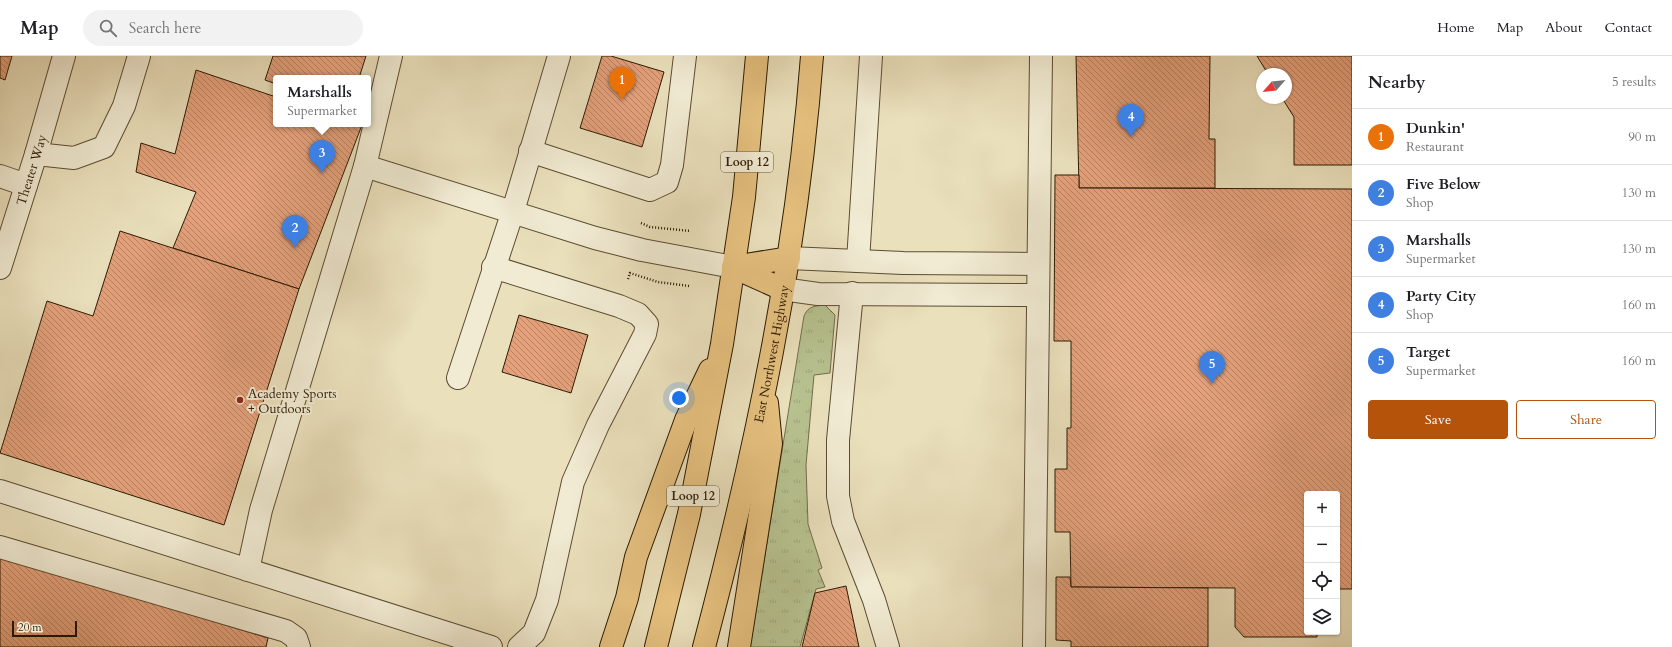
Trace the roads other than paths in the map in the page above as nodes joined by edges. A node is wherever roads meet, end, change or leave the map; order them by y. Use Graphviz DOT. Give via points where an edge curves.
graph roads {
  1 [pos="64,56"];
  2 [pos="139,56"];
  3 [pos="390,56"];
  4 [pos="559,56"];
  5 [pos="685,56"];
  6 [pos="758,56"];
  7 [pos="812,56"];
  8 [pos="871,56"];
  9 [pos="1041,56"];
  10 [pos="530,151"];
  11 [pos="36,154"];
  12 [pos="365,166"];
  13 [pos="0,176"];
  14 [pos="26,185"];
  15 [pos="513,211"];
  16 [pos="788,258"];
  17 [pos="858,261"];
  18 [pos="1038,264"];
  19 [pos="494,267"];
  20 [pos="733,267"];
  21 [pos="0,268"];
  22 [pos="782,290"];
  23 [pos="852,293"];
  24 [pos="1037,295"];
  25 [pos="722,344"];
  26 [pos="458,378"];
  27 [pos="765,383"];
  28 [pos="0,491"];
  29 [pos="0,547"];
  30 [pos="248,570"];
  31 [pos="299,647"];
  32 [pos="491,647"];
  33 [pos="519,647"];
  34 [pos="611,647"];
  35 [pos="656,647"];
  36 [pos="704,647"];
  37 [pos="739,647"];
  38 [pos="888,647"];
  39 [pos="1034,647"];
  1 -- 11 [label="street, Theater Way"];
  2 -- 11 [label="street" via="124,106 104,147 74,158"];
  3 -- 12 [label="street"];
  4 -- 10 [label="street"];
  5 -- 10 [label="street" via="672,165 667,182 650,190"];
  6 -- 20 [label="main road, Loop 12" via="744,197"];
  7 -- 16 [label="main road, East Northwest Highway / Loop 12" via="806,127"];
  8 -- 17 [label="street"];
  9 -- 18 [label="street"];
  10 -- 15 [label="street"];
  11 -- 14 [label="street, Theater Way"];
  12 -- 15 [label="street"];
  12 -- 30 [label="street" via="261,510"];
  13 -- 14 [label="street"];
  14 -- 21 [label="street, Theater Way"];
  15 -- 19 [label="street"];
  15 -- 20 [label="street" via="595,238 642,250"];
  16 -- 17 [label="street"];
  16 -- 20 [label="main road"];
  16 -- 22 [label="main road, East Northwest Highway / Loop 12"];
  17 -- 18 [label="street"];
  18 -- 24 [label="street"];
  19 -- 26 [label="street"];
  19 -- 33 [label="street" via="619,306 638,314 647,324 645,334 598,425 573,482 547,600 534,633"];
  20 -- 22 [label="main road"];
  20 -- 25 [label="main road, Loop 12"];
  22 -- 23 [label="street" via="818,294"];
  22 -- 27 [label="main road, East Northwest Highway / Loop 12"];
  23 -- 24 [label="street"];
  23 -- 38 [label="street" via="838,440 838,496 843,521 874,600"];
  24 -- 39 [label="street"];
  25 -- 34 [label="main road" via="686,420 636,557 627,598"];
  25 -- 35 [label="main road, Loop 12" via="689,514"];
  27 -- 36 [label="main road, East Northwest Highway / Loop 12" via="728,556"];
  27 -- 37 [label="main road" via="771,444"];
  28 -- 30 [label="street"];
  29 -- 31 [label="street" via="286,631 296,638"];
  30 -- 32 [label="street"];
}
